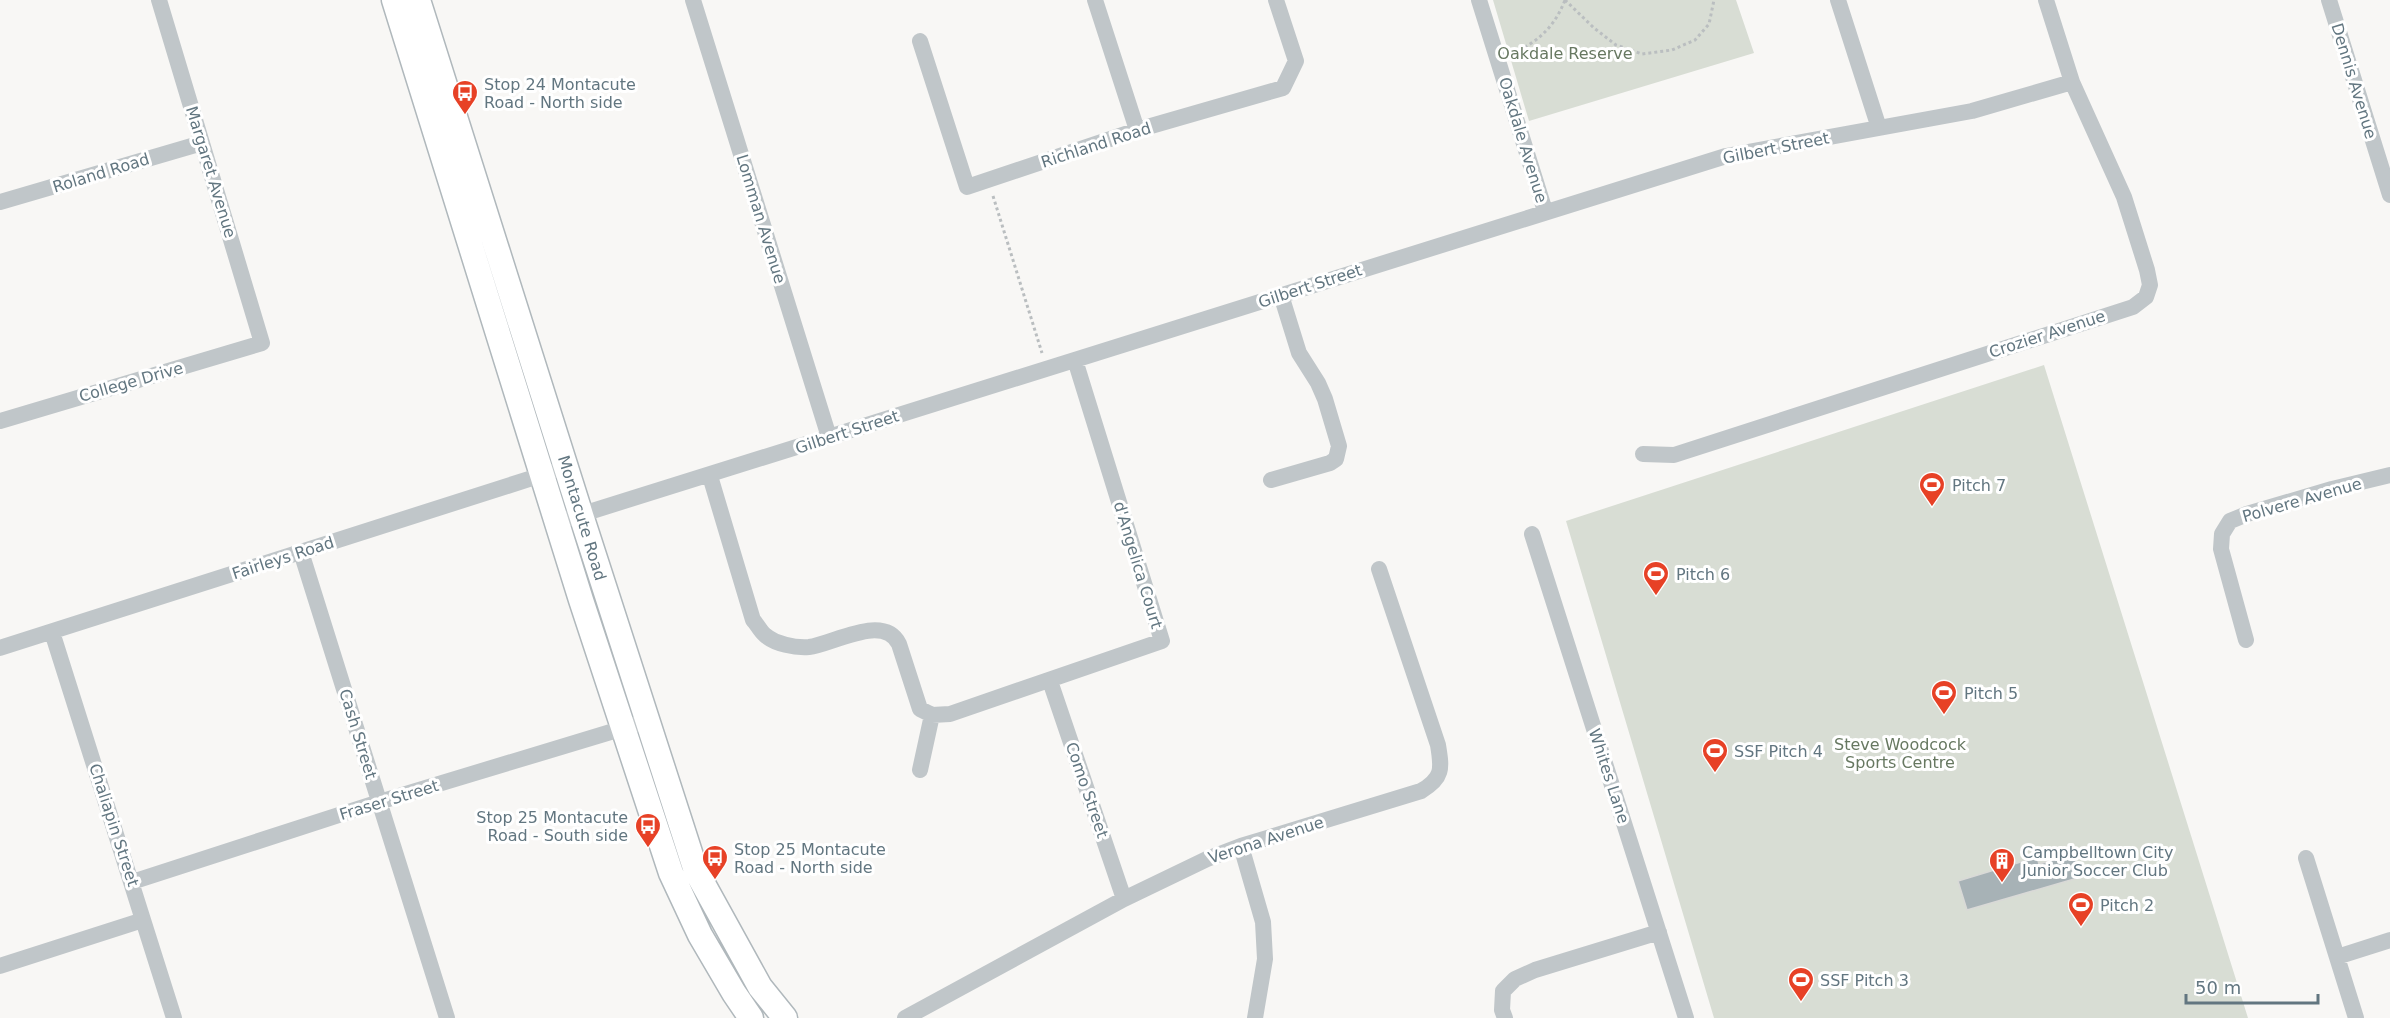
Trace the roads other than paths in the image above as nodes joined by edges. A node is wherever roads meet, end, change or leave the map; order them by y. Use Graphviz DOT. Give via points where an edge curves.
graph roads {
  1 [pos="159,0"];
  2 [pos="394,0"];
  3 [pos="418,0"];
  4 [pos="693,0"];
  5 [pos="1095,0"];
  6 [pos="1276,0"];
  7 [pos="1479,0"];
  8 [pos="1838,0"];
  9 [pos="2046,0"];
  10 [pos="2329,0"];
  11 [pos="920,40"];
  12 [pos="2072,82"];
  13 [pos="1879,128"];
  14 [pos="1137,130"];
  15 [pos="202,143"];
  16 [pos="2390,195"];
  17 [pos="0,202"];
  18 [pos="1545,211"];
  19 [pos="1281,295"];
  20 [pos="262,343"];
  21 [pos="1075,360"];
  22 [pos="0,421"];
  23 [pos="829,437"];
  24 [pos="1643,454"];
  25 [pos="567,468"];
  26 [pos="543,474"];
  27 [pos="2390,475"];
  28 [pos="710,476"];
  29 [pos="1271,480"];
  30 [pos="581,515"];
  31 [pos="557,522"];
  32 [pos="1532,534"];
  33 [pos="301,552"];
  34 [pos="1379,569"];
  35 [pos="52,632"];
  36 [pos="2246,640"];
  37 [pos="0,648"];
  38 [pos="1050,681"];
  39 [pos="926,712"];
  40 [pos="635,724"];
  41 [pos="920,770"];
  42 [pos="379,802"];
  43 [pos="1241,846"];
  44 [pos="2306,858"];
  45 [pos="132,882"];
  46 [pos="1124,898"];
  47 [pos="143,920"];
  48 [pos="1659,932"];
  49 [pos="2390,940"];
  50 [pos="2337,957"];
  51 [pos="0,966"];
  52 [pos="174,1018"];
  53 [pos="447,1018"];
  54 [pos="751,1018"];
  55 [pos="784,1018"];
  56 [pos="905,1018"];
  57 [pos="1255,1018"];
  58 [pos="1505,1018"];
  59 [pos="1686,1018"];
  60 [pos="2356,1018"];
  1 -- 15 [label="street, Margaret Avenue"];
  2 -- 26 [label="main road, Montacute Road"];
  3 -- 25 [label="main road, Montacute Road"];
  4 -- 23 [label="street, Lomman Avenue"];
  5 -- 14 [label="street"];
  6 -- 14 [label="street, Richland Road" via="1296,61 1283,88"];
  7 -- 18 [label="street, Oakdale Avenue"];
  8 -- 13 [label="street"];
  9 -- 12 [label="street, Crozier Avenue"];
  10 -- 16 [label="street, Dennis Avenue"];
  11 -- 14 [label="street, Richland Road" via="967,187"];
  12 -- 13 [label="street, Gilbert Street" via="1972,111"];
  12 -- 24 [label="street, Crozier Avenue" via="2124,197 2147,270 2150,285 2146,297 2133,307 1674,455"];
  13 -- 18 [label="street, Gilbert Street" via="1726,156"];
  15 -- 17 [label="street, Roland Road"];
  15 -- 20 [label="street, Margaret Avenue"];
  18 -- 19 [label="street, Gilbert Street"];
  19 -- 21 [label="street, Gilbert Street"];
  19 -- 29 [label="street" via="1299,353 1325,399 1339,453 1330,463"];
  20 -- 22 [label="street, College Drive"];
  21 -- 23 [label="street, Gilbert Street"];
  21 -- 38 [label="street, d'Angelica Court" via="1162,641"];
  23 -- 28 [label="street, Gilbert Street"];
  25 -- 26 [label="street, Fairleys Road"];
  25 -- 30 [label="main road, Montacute Road"];
  26 -- 31 [label="main road, Montacute Road"];
  26 -- 33 [label="street, Fairleys Road"];
  27 -- 36 [label="street, Polvere Avenue" via="2230,522 2222,534 2221,549"];
  28 -- 30 [label="street, Gilbert Street"];
  28 -- 39 [label="street" via="753,620 765,635 790,646 809,647 872,629 896,637"];
  30 -- 31 [label="street, Gilbert Street"];
  30 -- 40 [label="main road, Montacute Road"];
  31 -- 40 [label="main road, Montacute Road"];
  32 -- 48 [label="street, Whites Lane"];
  33 -- 35 [label="street, Fairleys Road"];
  33 -- 42 [label="street, Cash Street"];
  34 -- 43 [label="street, Verona Avenue" via="1438,745 1440,774 1421,791"];
  35 -- 37 [label="street, Fairleys Road"];
  35 -- 45 [label="street, Chaliapin Street"];
  38 -- 39 [label="street, d'Angelica Court" via="950,714"];
  38 -- 46 [label="street, Como Street"];
  39 -- 41 [label="street"];
  40 -- 42 [label="street, Fraser Street"];
  40 -- 54 [label="main road, Montacute Road" via="671,873 700,935"];
  40 -- 55 [label="main road, Montacute Road" via="696,871 760,987"];
  42 -- 45 [label="street, Fraser Street"];
  42 -- 53 [label="street, Cash Street"];
  43 -- 46 [label="street, Verona Avenue"];
  43 -- 57 [label="street" via="1263,922 1265,959"];
  44 -- 50 [label="street"];
  45 -- 47 [label="street, Chaliapin Street"];
  46 -- 56 [label="street, Verona Avenue"];
  47 -- 51 [label="street"];
  47 -- 52 [label="street, Chaliapin Street"];
  48 -- 58 [label="street" via="1515,979 1503,991"];
  48 -- 59 [label="street, Whites Lane"];
  49 -- 50 [label="street"];
  50 -- 60 [label="street"];
}
